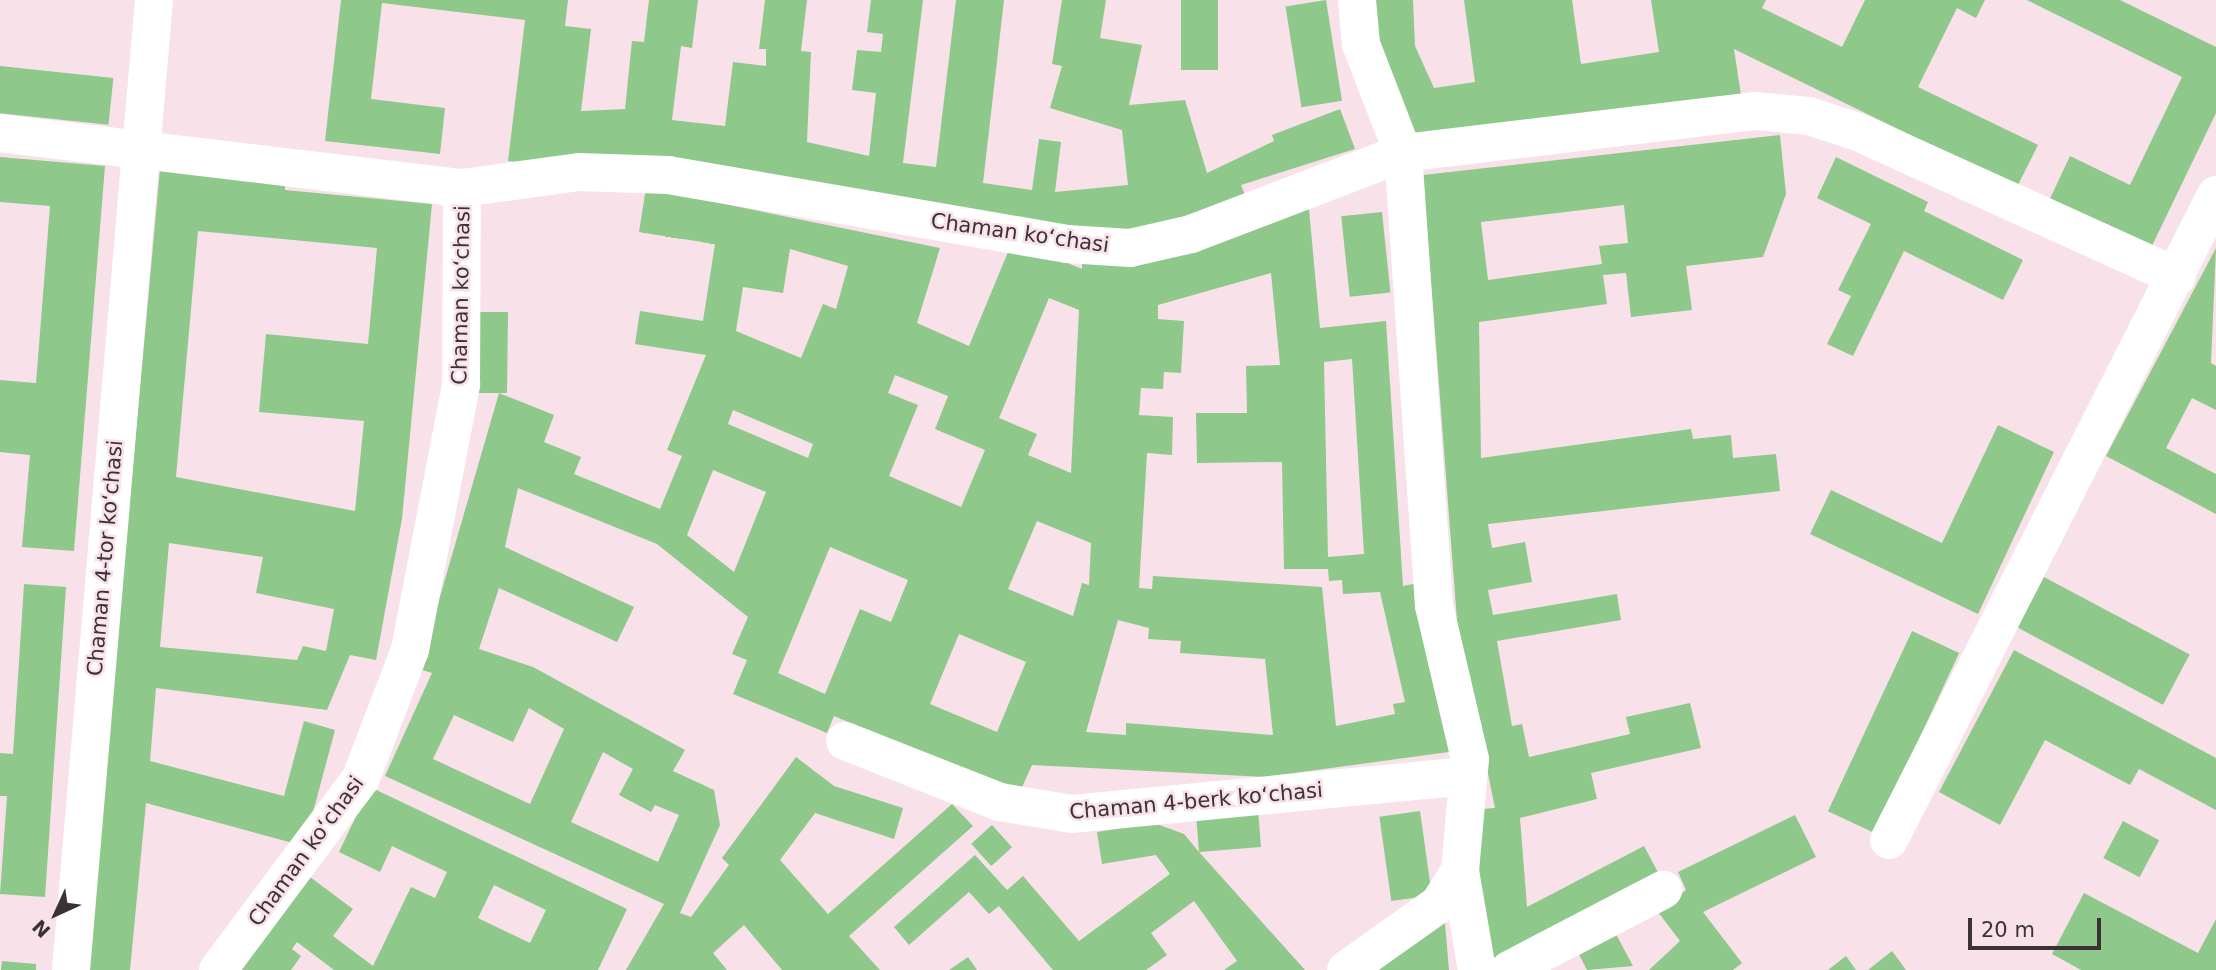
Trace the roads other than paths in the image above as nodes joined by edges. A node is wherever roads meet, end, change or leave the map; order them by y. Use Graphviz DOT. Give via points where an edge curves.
graph roads {
  1 [pos="154,0"];
  2 [pos="1357,0"];
  3 [pos="0,133"];
  4 [pos="138,146"];
  5 [pos="1403,153"];
  6 [pos="462,188"];
  7 [pos="2216,195"];
  8 [pos="2177,277"];
  9 [pos="845,741"];
  10 [pos="1464,776"];
  11 [pos="1889,840"];
  12 [pos="1460,871"];
  13 [pos="1663,890"];
  14 [pos="71,970"];
  15 [pos="218,970"];
  16 [pos="1346,970"];
  17 [pos="1477,970"];
  18 [pos="1509,970"];
  1 -- 4 [label="street, Chaman 4-tor koʻchasi"];
  2 -- 5 [label="street" via="1361,44"];
  3 -- 4 [label="street"];
  4 -- 6 [label="street"];
  4 -- 14 [label="street, Chaman 4-tor koʻchasi"];
  5 -- 6 [label="street, Chaman koʻchasi" via="1191,234 1130,248 1067,244 668,175 579,172"];
  5 -- 8 [label="street, Chaman koʻchasi" via="1756,111 1809,116 1858,132"];
  5 -- 10 [label="street" via="1434,606 1468,734"];
  6 -- 15 [label="street, Chaman koʻchasi" via="461,384 403,673 361,778"];
  7 -- 8 [label="street"];
  8 -- 11 [label="street"];
  9 -- 10 [label="street, Chaman 4-berk koʻchasi" via="1000,802 1072,814"];
  10 -- 12 [label="street"];
  12 -- 16 [label="street" via="1439,904"];
  12 -- 17 [label="street"];
  13 -- 18 [label="street"];
}
